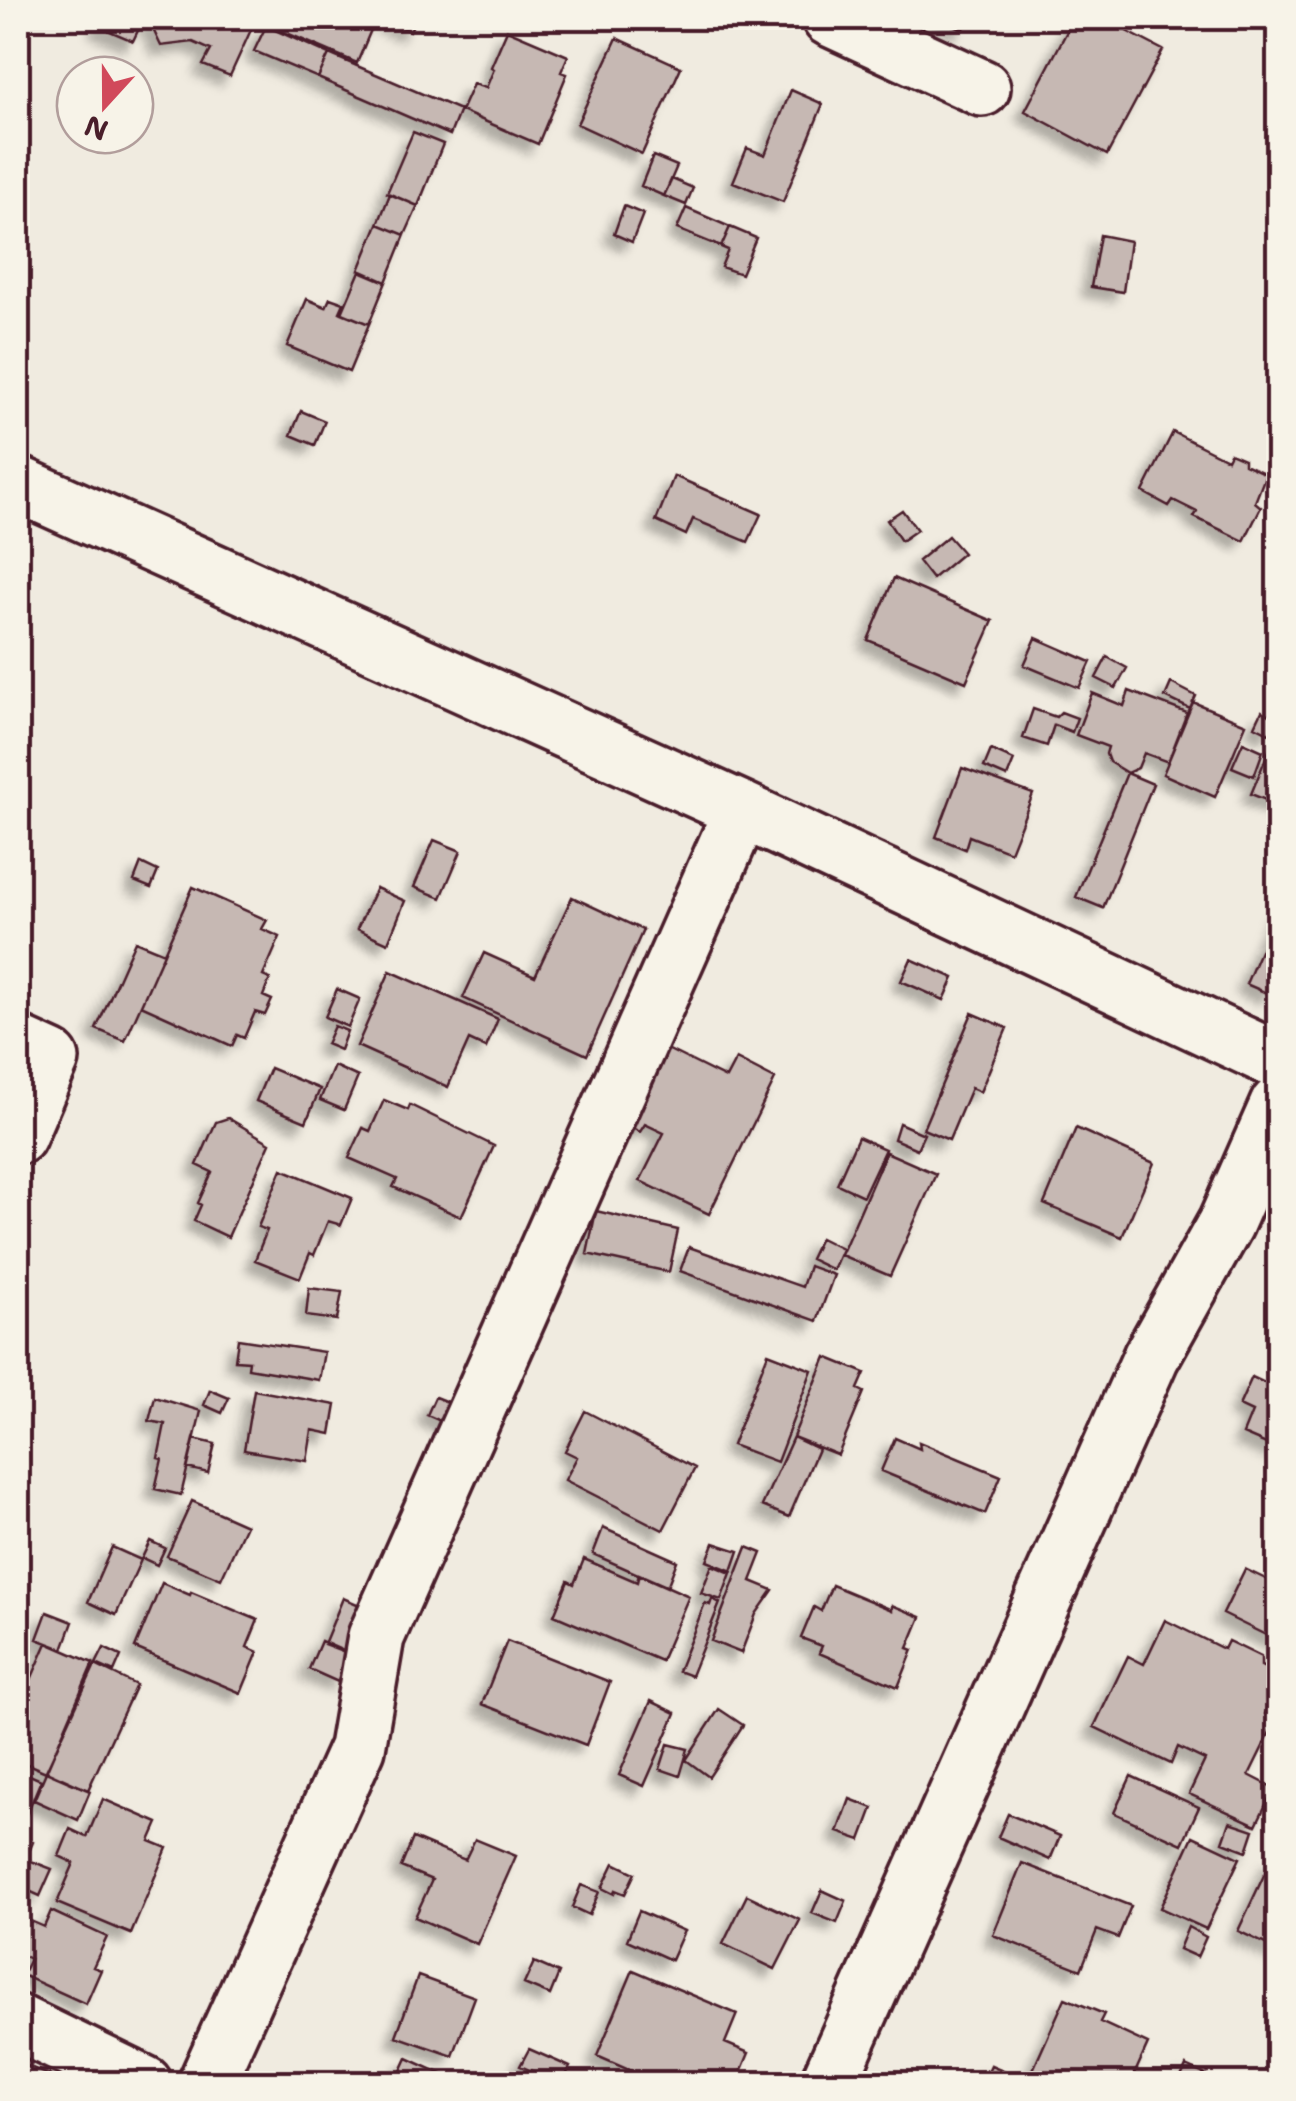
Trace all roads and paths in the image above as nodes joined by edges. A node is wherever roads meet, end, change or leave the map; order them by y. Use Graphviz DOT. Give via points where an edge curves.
graph roads {
  1 [pos="830,18"];
  2 [pos="982,88"];
  3 [pos="18,484"];
  4 [pos="742,810"];
  5 [pos="18,1044"];
  6 [pos="1278,1061"];
  7 [pos="1278,1105"];
  8 [pos="18,1136"];
  9 [pos="18,2023"];
  10 [pos="144,2084"];
  11 [pos="206,2084"];
  12 [pos="828,2084"];
  1 -- 2 [label="street"];
  3 -- 4 [label="street"];
  4 -- 6 [label="street"];
  4 -- 11 [label="street" via="376,1637 357,1748"];
  5 -- 8 [label="street" via="51,1058"];
  7 -- 12 [label="street" via="1226,1223 1151,1357"];
  9 -- 10 [label="street"];
}
